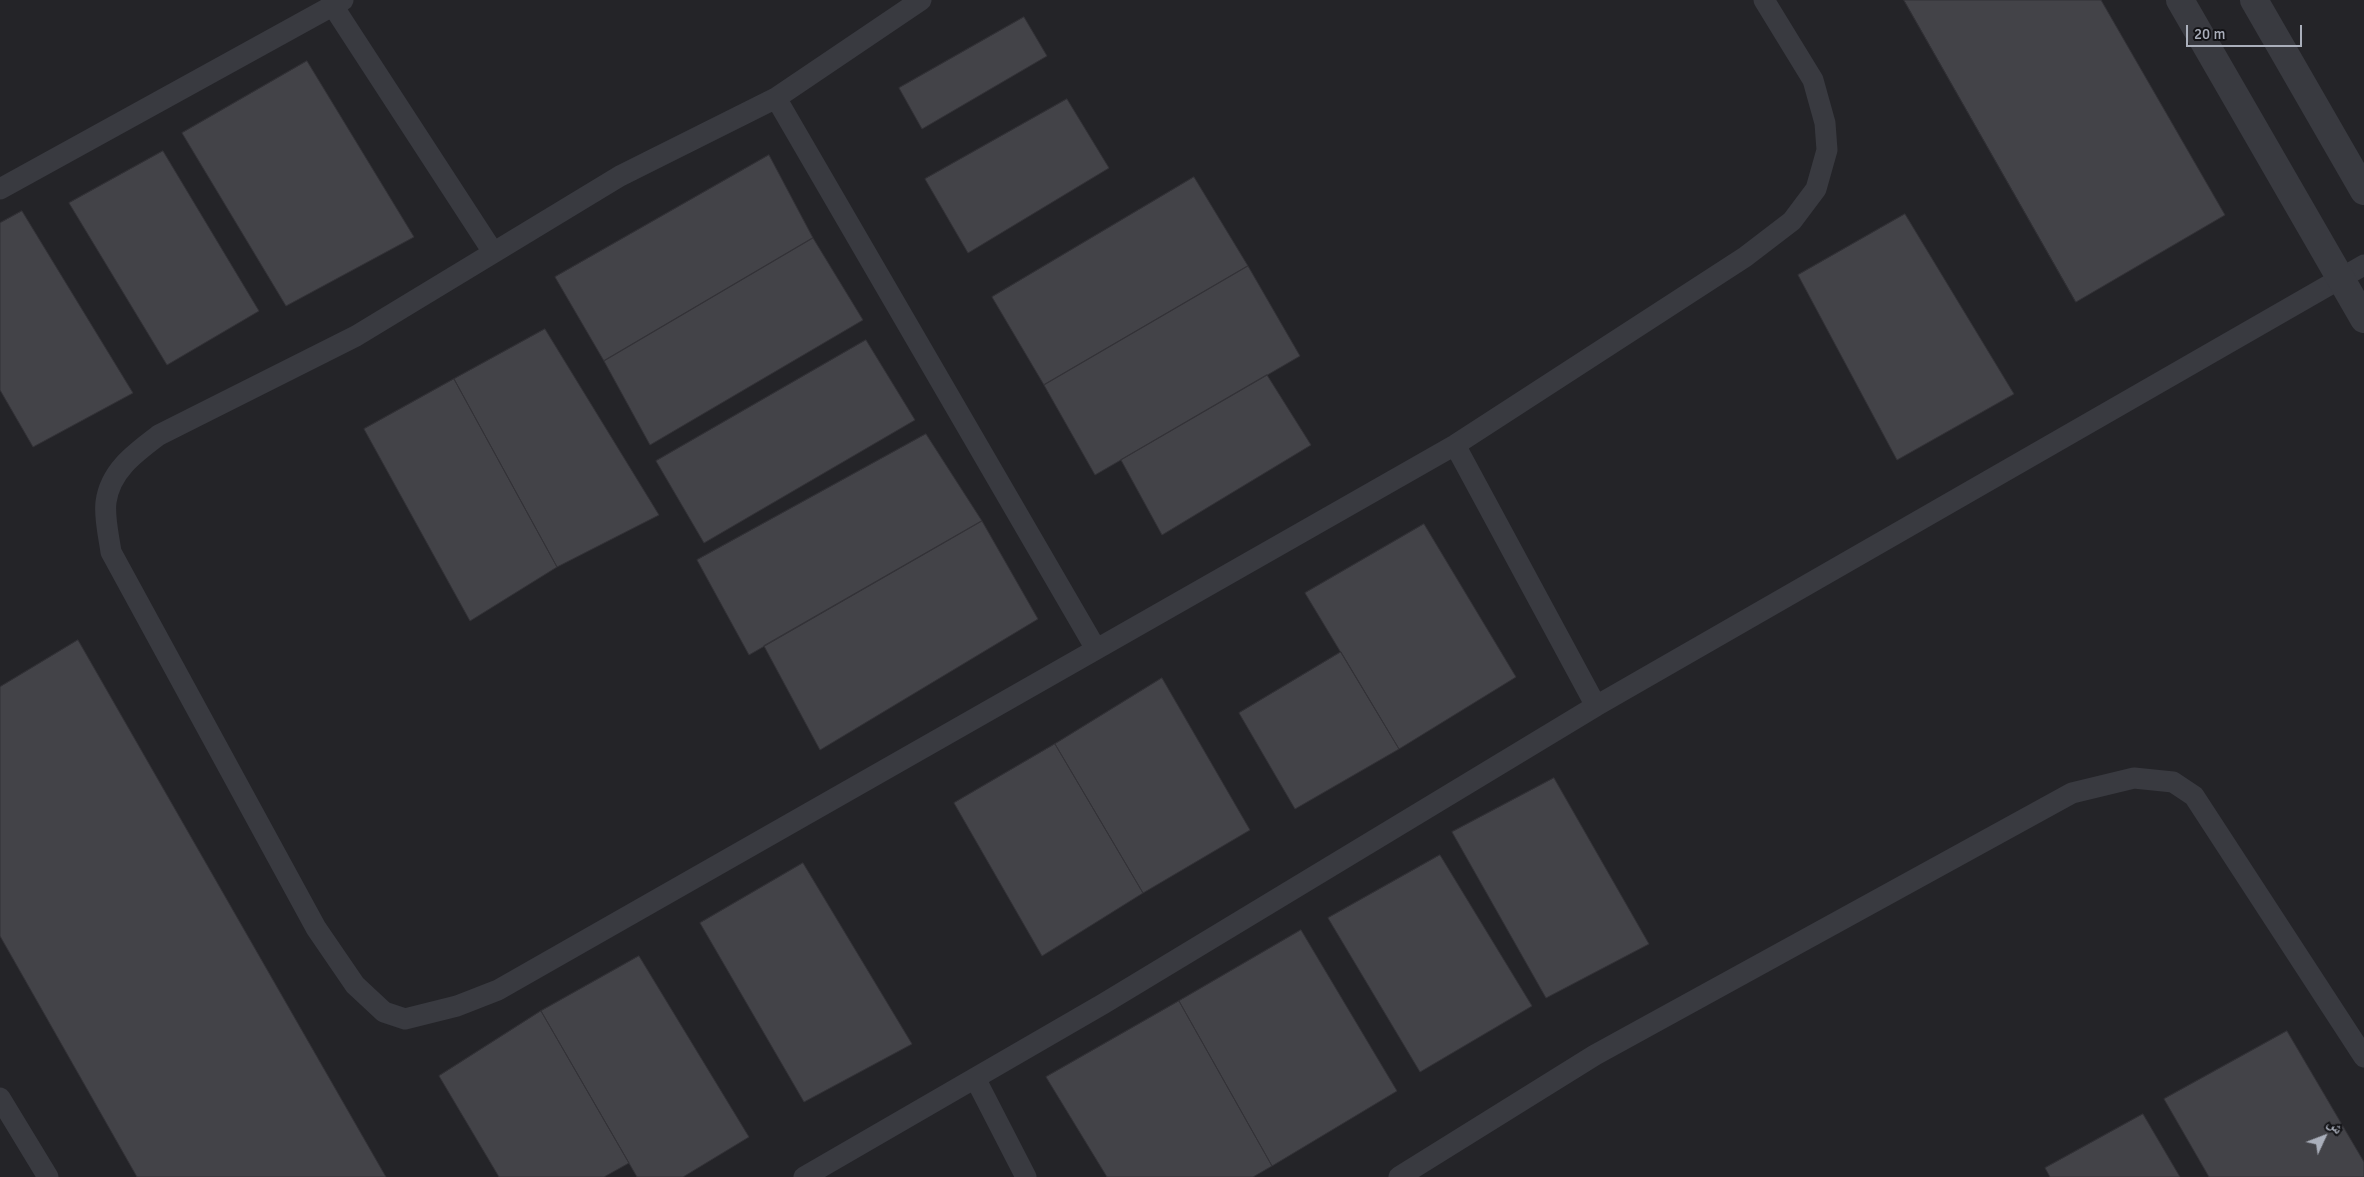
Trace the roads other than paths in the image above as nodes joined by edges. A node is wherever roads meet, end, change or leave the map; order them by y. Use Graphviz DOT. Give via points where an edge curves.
graph roads {
  1 [pos="921,0"];
  2 [pos="1764,0"];
  3 [pos="2180,0"];
  4 [pos="2254,0"];
  5 [pos="338,3"];
  6 [pos="776,98"];
  7 [pos="0,189"];
  8 [pos="2364,191"];
  9 [pos="493,252"];
  10 [pos="2364,265"];
  11 [pos="2340,278"];
  12 [pos="2364,319"];
  13 [pos="1455,444"];
  14 [pos="1096,649"];
  15 [pos="1596,706"];
  16 [pos="2364,1057"];
  17 [pos="975,1078"];
  18 [pos="0,1098"];
  19 [pos="1412,1174"];
  20 [pos="48,1177"];
  21 [pos="804,1177"];
  22 [pos="1026,1177"];
  1 -- 6 [label="lane"];
  2 -- 13 [label="lane" via="1814,80 1825,123 1827,150 1816,189 1792,221 1745,257"];
  3 -- 11 [label="street"];
  4 -- 8 [label="street"];
  5 -- 7 [label="lane"];
  5 -- 9 [label="lane"];
  6 -- 9 [label="lane" via="620,176"];
  6 -- 14 [label="lane"];
  9 -- 14 [label="lane" via="356,336 159,435 129,457 110,483 105,504 111,552 307,911 355,985 384,1012 405,1019 458,1006 498,990"];
  10 -- 11 [label="lane"];
  11 -- 12 [label="street"];
  11 -- 15 [label="lane"];
  13 -- 14 [label="lane"];
  13 -- 15 [label="lane"];
  15 -- 17 [label="lane"];
  16 -- 19 [label="lane" via="2194,796 2173,782 2134,778 2072,793 1595,1055"];
  17 -- 21 [label="lane"];
  17 -- 22 [label="lane"];
  18 -- 20 [label="lane"];
}
